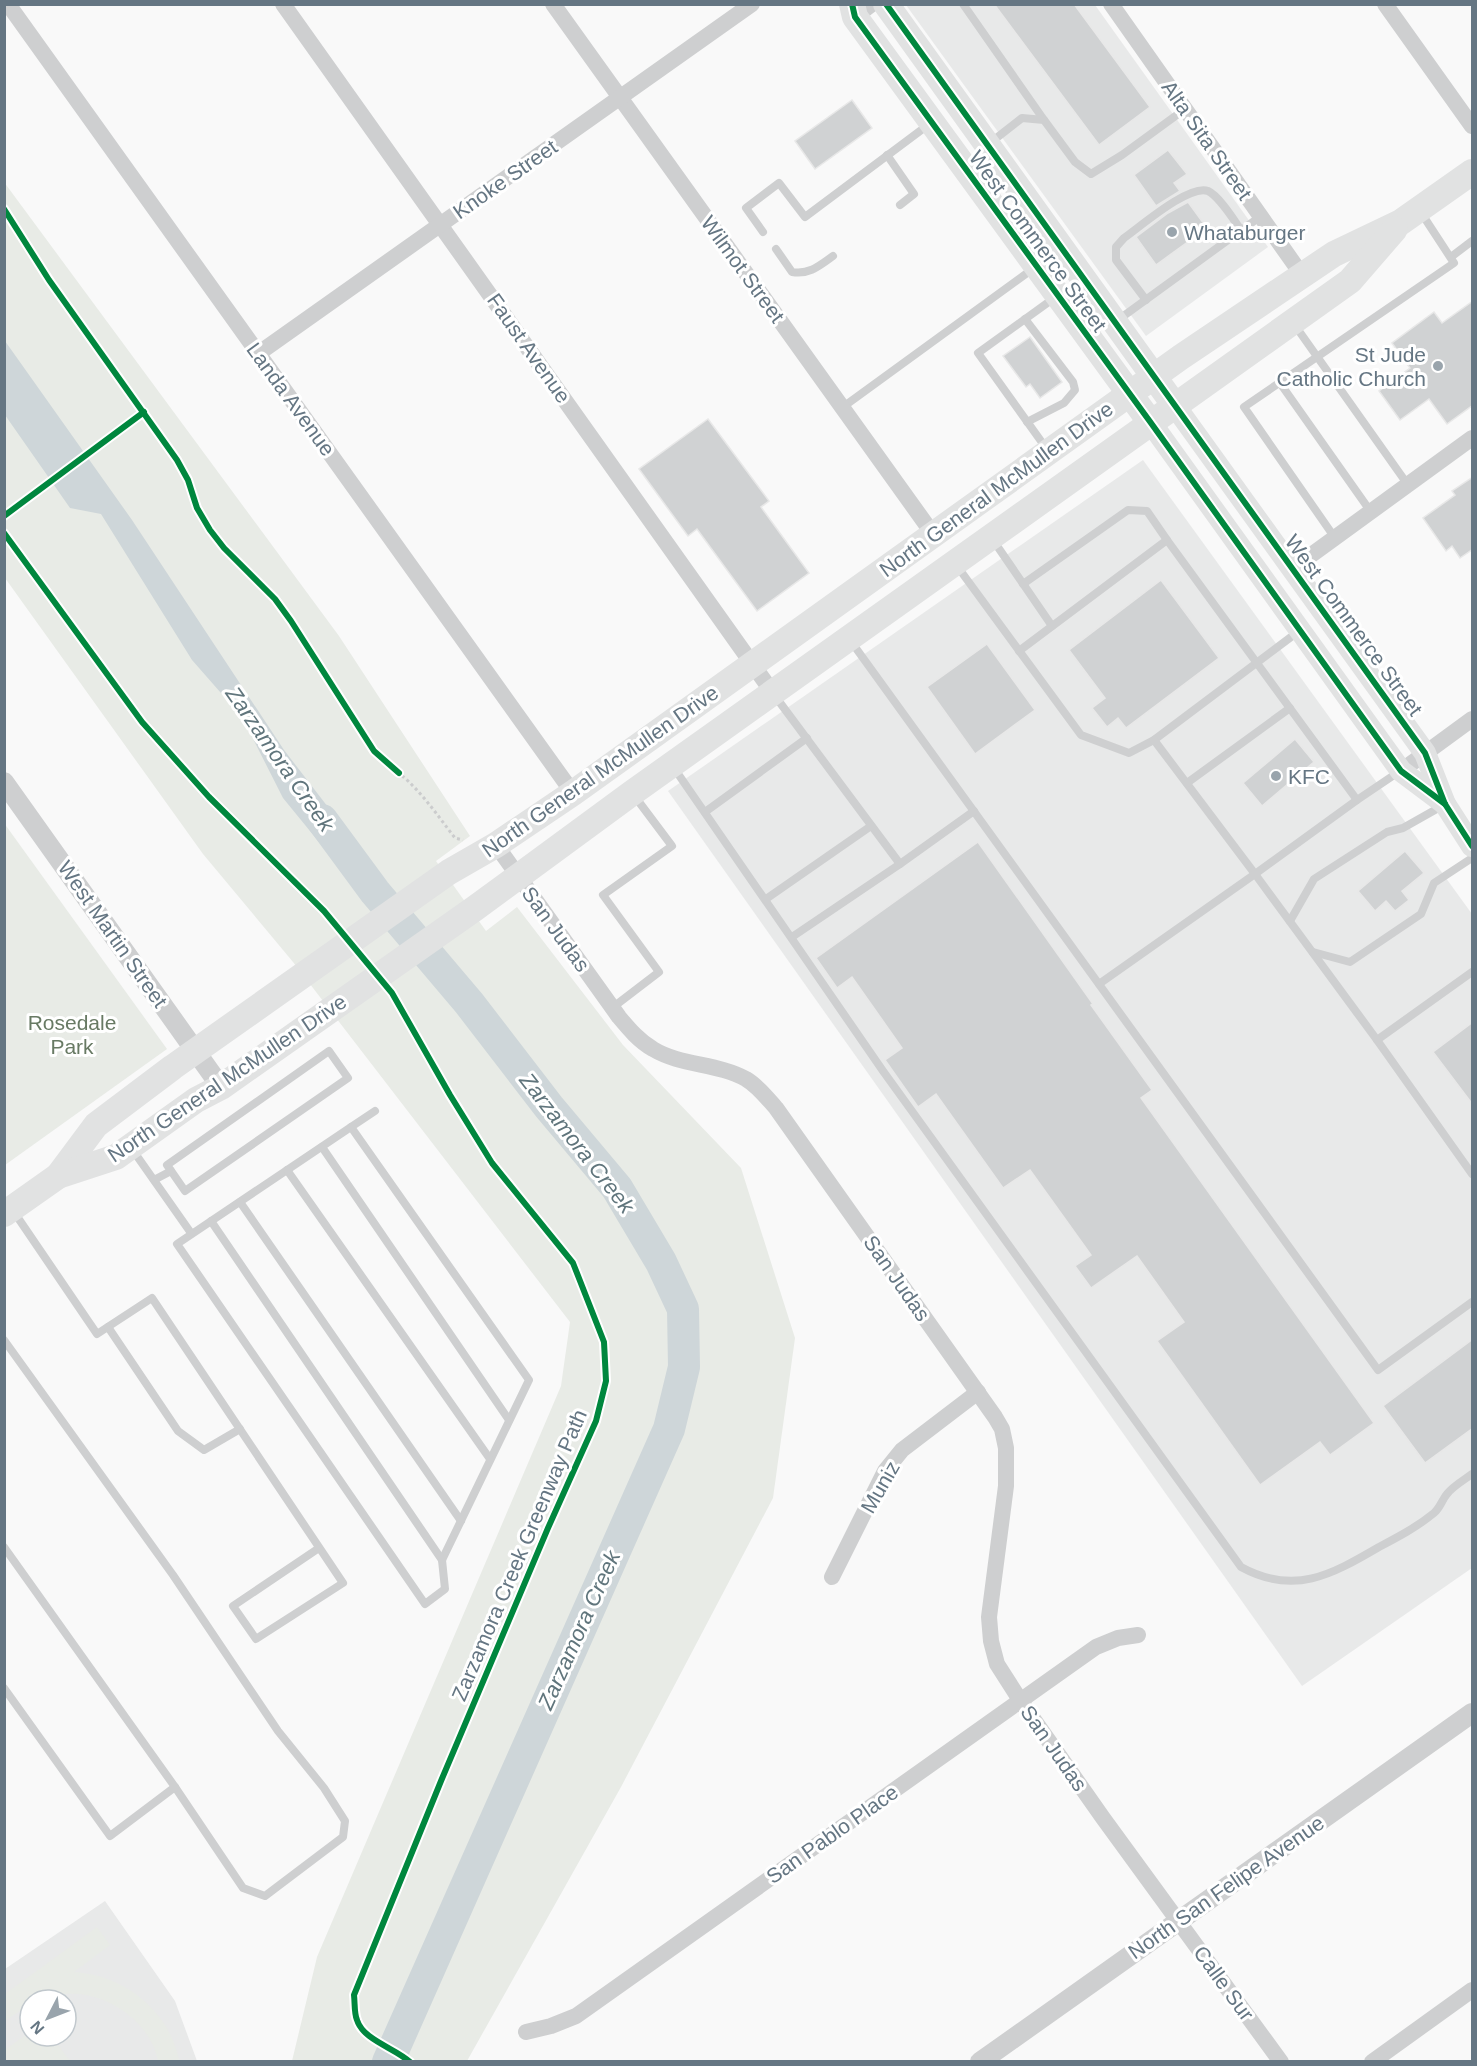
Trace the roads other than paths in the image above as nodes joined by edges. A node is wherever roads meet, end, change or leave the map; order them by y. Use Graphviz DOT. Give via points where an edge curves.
graph roads {
  1 [pos="8,4"];
  2 [pos="283,4"];
  3 [pos="553,4"];
  4 [pos="752,4"];
  5 [pos="886,4"];
  6 [pos="963,4"];
  7 [pos="1111,4"];
  8 [pos="1385,4"];
  9 [pos="859,9"];
  10 [pos="621,98"];
  11 [pos="1185,109"];
  12 [pos="1044,120"];
  13 [pos="931,123"];
  14 [pos="1473,126"];
  15 [pos="987,145"];
  16 [pos="887,155"];
  17 [pos="1473,172"];
  18 [pos="900,205"];
  19 [pos="1261,216"];
  20 [pos="1410,216"];
  21 [pos="440,224"];
  22 [pos="1241,230"];
  23 [pos="763,232"];
  24 [pos="1473,241"];
  25 [pos="776,249"];
  26 [pos="833,256"];
  27 [pos="1451,257"];
  28 [pos="1036,267"];
  29 [pos="1302,275"];
  30 [pos="1057,296"];
  31 [pos="1146,300"];
  32 [pos="1025,319"];
  33 [pos="1115,322"];
  34 [pos="1293,322"];
  35 [pos="259,353"];
  36 [pos="1317,357"];
  37 [pos="1153,376"];
  38 [pos="1280,383"];
  39 [pos="1129,393"];
  40 [pos="1175,406"];
  41 [pos="843,407"];
  42 [pos="1027,422"];
  43 [pos="1151,423"];
  44 [pos="1473,438"];
  45 [pos="1048,451"];
  46 [pos="1408,486"];
  47 [pos="1371,512"];
  48 [pos="933,534"];
  49 [pos="991,538"];
  50 [pos="1335,538"];
  51 [pos="1167,540"];
  52 [pos="955,564"];
  53 [pos="1292,569"];
  54 [pos="1023,584"];
  55 [pos="1052,626"];
  56 [pos="1300,630"];
  57 [pos="850,639"];
  58 [pos="1019,651"];
  59 [pos="1257,663"];
  60 [pos="752,664"];
  61 [pos="773,693"];
  62 [pos="1290,708"];
  63 [pos="1473,719"];
  64 [pos="807,738"];
  65 [pos="1154,740"];
  66 [pos="1425,753"];
  67 [pos="672,765"];
  68 [pos="1401,771"];
  69 [pos="4,782"];
  70 [pos="1186,783"];
  71 [pos="573,793"];
  72 [pos="632,793"];
  73 [pos="1357,800"];
  74 [pos="1445,804"];
  75 [pos="974,811"];
  76 [pos="705,812"];
  77 [pos="872,826"];
  78 [pos="496,845"];
  79 [pos="1473,846"];
  80 [pos="1473,858"];
  81 [pos="900,864"];
  82 [pos="1255,874"];
  83 [pos="519,877"];
  84 [pos="766,899"];
  85 [pos="1290,921"];
  86 [pos="792,938"];
  87 [pos="1312,952"];
  88 [pos="1473,972"];
  89 [pos="1099,984"];
  90 [pos="612,1008"];
  91 [pos="1377,1040"];
  92 [pos="196,1051"];
  93 [pos="221,1087"];
  94 [pos="375,1111"];
  95 [pos="351,1127"];
  96 [pos="130,1146"];
  97 [pos="322,1146"];
  98 [pos="287,1170"];
  99 [pos="171,1171"];
  100 [pos="1473,1174"];
  101 [pos="58,1176"];
  102 [pos="154,1180"];
  103 [pos="240,1202"];
  104 [pos="8,1212"];
  105 [pos="210,1222"];
  106 [pos="191,1233"];
  107 [pos="1473,1302"];
  108 [pos="108,1327"];
  109 [pos="4,1340"];
  110 [pos="978,1392"];
  111 [pos="509,1420"];
  112 [pos="240,1429"];
  113 [pos="490,1459"];
  114 [pos="1473,1474"];
  115 [pos="460,1521"];
  116 [pos="4,1547"];
  117 [pos="319,1548"];
  118 [pos="442,1560"];
  119 [pos="832,1577"];
  120 [pos="1138,1635"];
  121 [pos="4,1688"];
  122 [pos="1020,1700"];
  123 [pos="1473,1713"];
  124 [pos="175,1787"];
  125 [pos="1103,1818"];
  126 [pos="1179,1920"];
  127 [pos="1473,1990"];
  128 [pos="526,2032"];
  129 [pos="980,2061"];
  130 [pos="1281,2061"];
  131 [pos="1372,2061"];
  1 -- 35 [label="street, Landa Avenue"];
  2 -- 21 [label="street, Faust Avenue"];
  3 -- 10 [label="street, Wilmot Street"];
  4 -- 10 [label="street, Knoke Street"];
  5 -- 15 [label="main road, West Commerce Street"];
  6 -- 12 [label="lane"];
  7 -- 11 [label="street, Alta Sita Street"];
  8 -- 14 [label="street"];
  9 -- 13 [label="main road, West Commerce Street"];
  10 -- 21 [label="street, Knoke Street"];
  10 -- 41 [label="street, Wilmot Street"];
  11 -- 12 [label="lane" via="1091,174 1075,162"];
  11 -- 19 [label="street, Alta Sita Street"];
  12 -- 15 [label="lane" via="1022,118"];
  13 -- 16 [label="lane"];
  13 -- 28 [label="main road, West Commerce Street"];
  15 -- 33 [label="main road, West Commerce Street"];
  16 -- 18 [label="lane" via="914,194"];
  16 -- 23 [label="lane" via="805,217 779,183 746,208"];
  17 -- 20 [label="main road"];
  19 -- 22 [label="lane"];
  19 -- 29 [label="street, Alta Sita Street"];
  20 -- 27 [label="lane"];
  20 -- 29 [label="main road, North General McMullen Drive" via="1334,254"];
  20 -- 34 [label="main road, North General McMullen Drive" via="1350,281"];
  21 -- 35 [label="street, Knoke Street"];
  21 -- 60 [label="street, Faust Avenue"];
  22 -- 31 [label="lane"];
  22 -- 31 [label="lane" via="1215,197 1196,190 1132,232 1116,247 1116,260"];
  24 -- 27 [label="lane"];
  25 -- 26 [label="lane" via="792,272 804,274"];
  27 -- 36 [label="lane" via="1454,263"];
  28 -- 30 [label="main road, West Commerce Street"];
  28 -- 41 [label="lane"];
  29 -- 37 [label="main road, North General McMullen Drive"];
  30 -- 32 [label="lane"];
  30 -- 39 [label="main road, West Commerce Street"];
  31 -- 33 [label="lane"];
  32 -- 42 [label="lane" via="978,353"];
  32 -- 42 [label="lane" via="1075,390 1064,403"];
  33 -- 37 [label="main road, West Commerce Street"];
  34 -- 36 [label="lane"];
  34 -- 40 [label="main road, North General McMullen Drive"];
  35 -- 71 [label="street, Landa Avenue"];
  36 -- 38 [label="lane"];
  36 -- 46 [label="lane"];
  37 -- 39 [label="main road, North General McMullen Drive"];
  37 -- 40 [label="main road, West Commerce Street"];
  38 -- 47 [label="lane"];
  38 -- 50 [label="lane" via="1244,407"];
  39 -- 43 [label="main road, West Commerce Street"];
  39 -- 45 [label="main road, North General McMullen Drive"];
  40 -- 43 [label="main road, North General McMullen Drive"];
  40 -- 53 [label="main road, West Commerce Street"];
  41 -- 48 [label="street, Wilmot Street"];
  42 -- 45 [label="lane"];
  43 -- 49 [label="main road, North General McMullen Drive"];
  43 -- 56 [label="main road, West Commerce Street"];
  44 -- 46 [label="street"];
  45 -- 48 [label="main road, North General McMullen Drive"];
  46 -- 47 [label="street"];
  47 -- 50 [label="street"];
  48 -- 60 [label="main road, North General McMullen Drive"];
  49 -- 52 [label="main road, North General McMullen Drive"];
  49 -- 54 [label="lane"];
  50 -- 53 [label="street"];
  51 -- 54 [label="lane" via="1147,511 1128,510"];
  51 -- 55 [label="lane"];
  51 -- 59 [label="lane"];
  52 -- 57 [label="main road, North General McMullen Drive"];
  52 -- 58 [label="lane"];
  53 -- 66 [label="main road, West Commerce Street"];
  54 -- 55 [label="lane"];
  55 -- 58 [label="lane"];
  56 -- 59 [label="lane"];
  56 -- 68 [label="main road, West Commerce Street"];
  57 -- 61 [label="main road, North General McMullen Drive"];
  57 -- 75 [label="lane"];
  58 -- 65 [label="lane" via="1081,735 1128,753"];
  59 -- 62 [label="lane"];
  59 -- 65 [label="lane"];
  60 -- 61 [label="street, Faust Avenue"];
  60 -- 71 [label="main road, North General McMullen Drive"];
  61 -- 64 [label="lane"];
  61 -- 67 [label="main road, North General McMullen Drive"];
  62 -- 70 [label="lane"];
  62 -- 73 [label="lane"];
  63 -- 66 [label="street"];
  64 -- 76 [label="lane"];
  64 -- 77 [label="lane"];
  65 -- 70 [label="lane"];
  66 -- 68 [label="street"];
  66 -- 74 [label="main road, West Commerce Street"];
  67 -- 72 [label="main road, North General McMullen Drive"];
  67 -- 76 [label="lane"];
  68 -- 73 [label="lane"];
  68 -- 74 [label="main road, West Commerce Street"];
  69 -- 92 [label="street, West Martin Street"];
  70 -- 82 [label="lane"];
  71 -- 78 [label="main road, North General McMullen Drive"];
  72 -- 83 [label="main road, North General McMullen Drive"];
  72 -- 90 [label="lane" via="672,846 603,895 658,972"];
  73 -- 82 [label="lane"];
  74 -- 79 [label="main road, West Commerce Street"];
  74 -- 85 [label="lane" via="1403,828 1386,832 1314,879"];
  75 -- 81 [label="lane"];
  75 -- 89 [label="lane"];
  76 -- 84 [label="lane"];
  77 -- 81 [label="lane"];
  77 -- 84 [label="lane"];
  78 -- 83 [label="street, San Judas"];
  78 -- 92 [label="main road, North General McMullen Drive" via="449,872"];
  80 -- 87 [label="lane" via="1434,883 1421,914 1350,963"];
  81 -- 86 [label="lane"];
  82 -- 85 [label="lane"];
  82 -- 89 [label="lane"];
  83 -- 90 [label="street, San Judas"];
  83 -- 93 [label="main road, North General McMullen Drive"];
  84 -- 86 [label="lane"];
  85 -- 87 [label="lane"];
  86 -- 114 [label="lane" via="883,1071 1241,1567 1255,1575 1287,1582 1338,1570 1415,1527 1436,1511 1448,1492"];
  87 -- 91 [label="lane"];
  88 -- 91 [label="lane"];
  89 -- 107 [label="lane" via="1378,1370"];
  90 -- 110 [label="street, San Judas" via="652,1049 730,1072 760,1090"];
  91 -- 100 [label="lane"];
  92 -- 93 [label="street, West Martin Street"];
  92 -- 101 [label="main road, North General McMullen Drive" via="96,1125"];
  93 -- 96 [label="main road, North General McMullen Drive"];
  94 -- 95 [label="lane"];
  95 -- 97 [label="lane"];
  95 -- 111 [label="lane" via="529,1380"];
  96 -- 101 [label="main road, North General McMullen Drive" via="116,1157"];
  96 -- 102 [label="lane"];
  97 -- 98 [label="lane"];
  97 -- 111 [label="lane"];
  98 -- 103 [label="lane"];
  98 -- 113 [label="lane"];
  99 -- 99 [label="lane" via="185,1191 348,1078 329,1052 167,1165"];
  99 -- 102 [label="lane"];
  101 -- 104 [label="main road, North General McMullen Drive"];
  102 -- 106 [label="lane"];
  103 -- 105 [label="lane"];
  103 -- 115 [label="lane"];
  104 -- 108 [label="lane" via="97,1334"];
  105 -- 106 [label="lane"];
  105 -- 118 [label="lane"];
  106 -- 118 [label="lane" via="177,1244 425,1604 446,1589"];
  108 -- 112 [label="lane" via="178,1431 204,1450"];
  108 -- 112 [label="lane" via="152,1298"];
  109 -- 124 [label="lane" via="278,1731 324,1788 345,1821 343,1837 265,1896 243,1888"];
  110 -- 119 [label="street, Muniz" via="902,1450 885,1471"];
  110 -- 122 [label="street, San Judas" via="1002,1429 1006,1448 1006,1486 989,1631 997,1664"];
  111 -- 113 [label="lane"];
  112 -- 117 [label="lane"];
  113 -- 115 [label="lane"];
  115 -- 118 [label="lane"];
  116 -- 124 [label="lane"];
  117 -- 117 [label="lane" via="343,1582 256,1639 233,1606"];
  120 -- 122 [label="street, San Pablo Place" via="1096,1647"];
  121 -- 124 [label="lane" via="110,1836"];
  122 -- 125 [label="street, San Judas"];
  122 -- 128 [label="street, San Pablo Place" via="576,2016"];
  123 -- 126 [label="street, North San Felipe Avenue"];
  125 -- 126 [label="street, Calle Sur"];
  126 -- 129 [label="street, North San Felipe Avenue"];
  126 -- 130 [label="street, Calle Sur"];
  127 -- 131 [label="street"];
}
